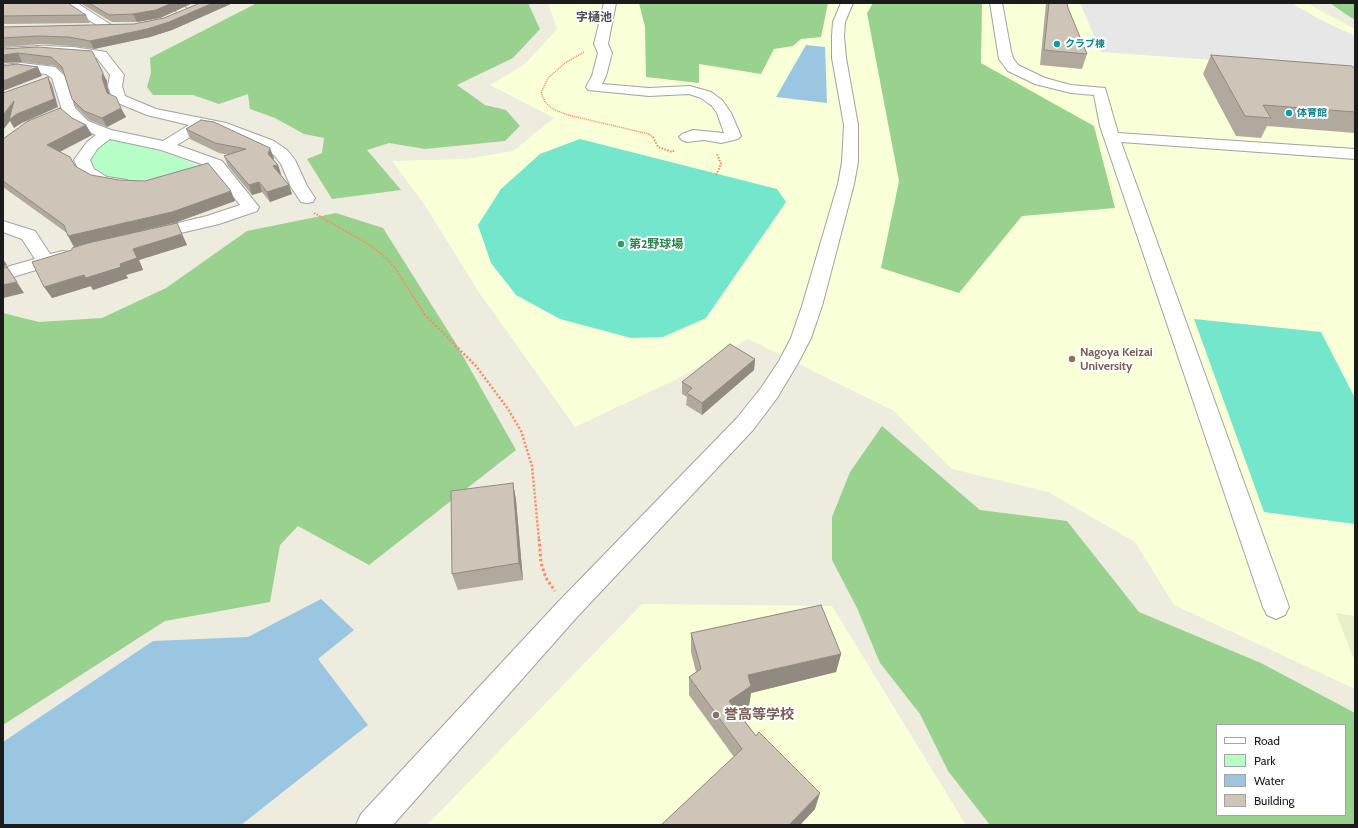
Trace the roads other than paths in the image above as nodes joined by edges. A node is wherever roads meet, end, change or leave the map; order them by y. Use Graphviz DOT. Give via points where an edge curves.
graph roads {
  1 [pos="68,3"];
  2 [pos="169,3"];
  3 [pos="610,3"];
  4 [pos="847,3"];
  5 [pos="996,3"];
  6 [pos="199,6"];
  7 [pos="186,12"];
  8 [pos="169,19"];
  9 [pos="107,26"];
  10 [pos="122,26"];
  11 [pos="87,27"];
  12 [pos="3,52"];
  13 [pos="3,69"];
  14 [pos="58,76"];
  15 [pos="44,82"];
  16 [pos="202,123"];
  17 [pos="107,134"];
  18 [pos="687,137"];
  19 [pos="1114,137"];
  20 [pos="164,146"];
  21 [pos="1355,154"];
  22 [pos="216,164"];
  23 [pos="196,171"];
  24 [pos="137,184"];
  25 [pos="307,198"];
  26 [pos="3,226"];
  27 [pos="133,239"];
  28 [pos="81,251"];
  29 [pos="45,260"];
  30 [pos="3,274"];
  31 [pos="1276,607"];
  32 [pos="372,825"];
  1 -- 9 [label="street"];
  2 -- 7 [label="street"];
  3 -- 18 [label="street" via="601,44 605,53 593,87 649,92 690,90 706,94 717,103 733,136"];
  4 -- 32 [label="street" via="839,22 838,36 839,58 851,125 850,162 846,184 801,338 769,393 746,424 568,609"];
  5 -- 19 [label="street" via="1006,59 1013,68 1040,81 1071,89 1100,92 1108,126"];
  6 -- 7 [label="street"];
  7 -- 8 [label="street"];
  9 -- 10 [label="street"];
  9 -- 11 [label="street"];
  12 -- 16 [label="street" via="41,50 101,55 118,75 115,86 118,98 146,110"];
  13 -- 14 [label="street" via="50,70"];
  14 -- 15 [label="street"];
  14 -- 17 [label="street" via="62,113"];
  16 -- 20 [label="street"];
  16 -- 25 [label="street" via="221,126 270,144 289,163 299,187"];
  17 -- 20 [label="street"];
  17 -- 24 [label="street" via="92,146 82,160 87,172 102,181"];
  19 -- 21 [label="street"];
  19 -- 31 [label="street"];
  20 -- 22 [label="street"];
  22 -- 23 [label="street"];
  22 -- 27 [label="street" via="251,207 213,220"];
  26 -- 29 [label="street" via="29,235"];
  28 -- 29 [label="street"];
  29 -- 30 [label="street"];
}
